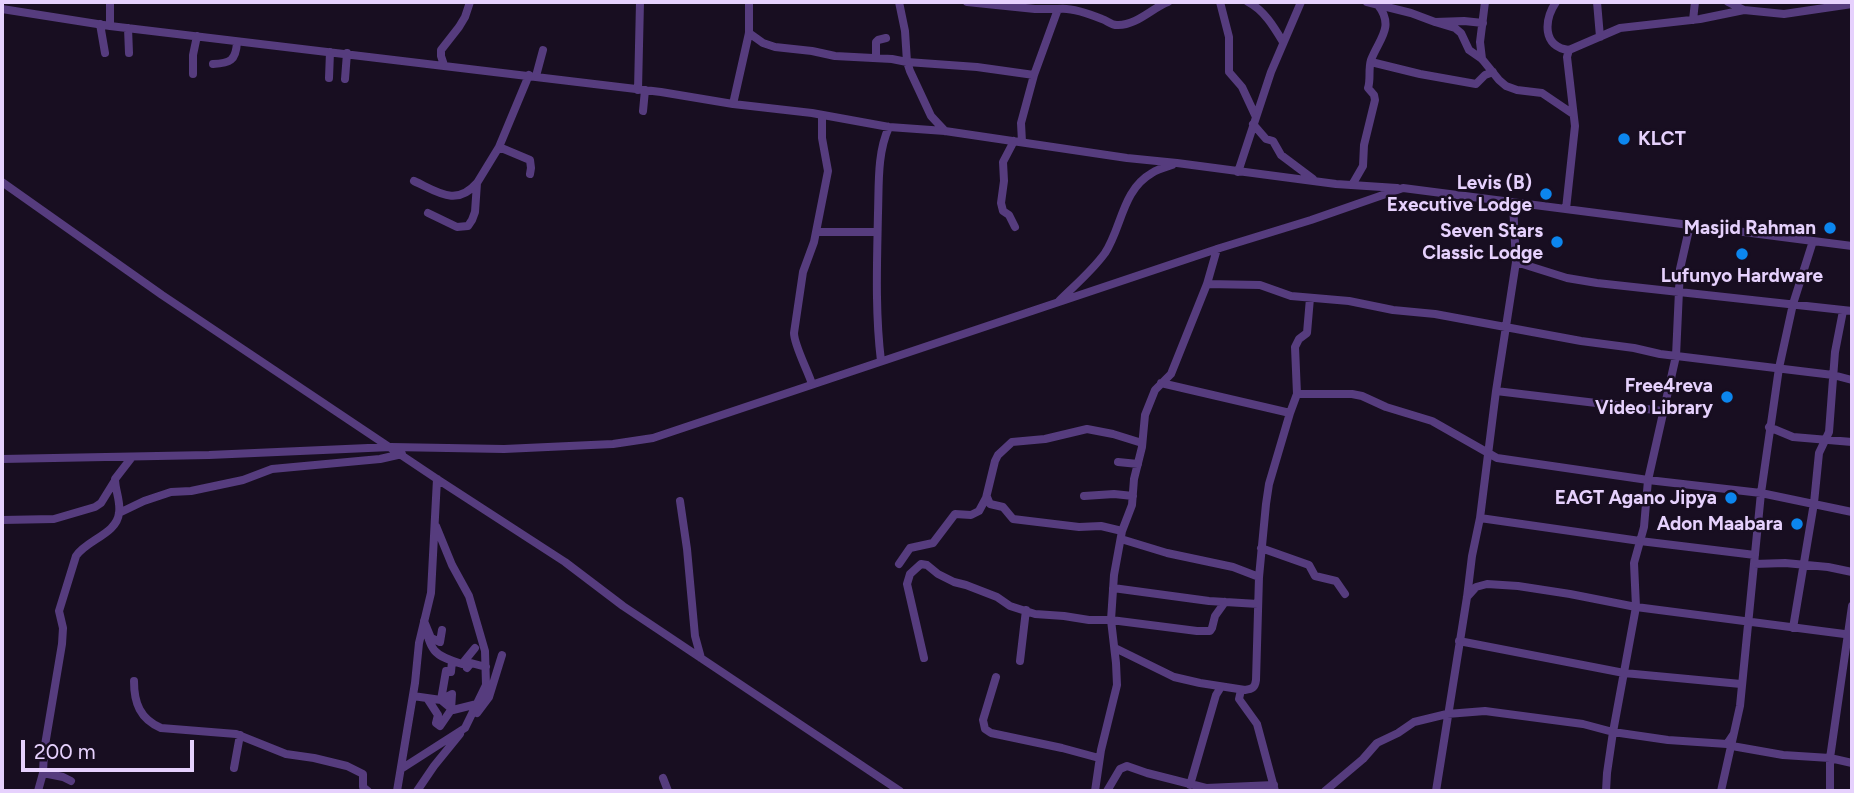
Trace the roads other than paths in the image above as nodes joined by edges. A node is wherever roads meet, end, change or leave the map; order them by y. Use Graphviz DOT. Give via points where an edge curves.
graph roads {
  1 [pos="13,2"];
  2 [pos="110,2"];
  3 [pos="470,2"];
  4 [pos="640,2"];
  5 [pos="749,2"];
  6 [pos="899,2"];
  7 [pos="967,2"];
  8 [pos="1168,2"];
  9 [pos="1220,2"];
  10 [pos="1248,2"];
  11 [pos="1301,2"];
  12 [pos="1367,2"];
  13 [pos="1485,2"];
  14 [pos="1556,2"];
  15 [pos="1597,2"];
  16 [pos="1695,2"];
  17 [pos="1728,2"];
  18 [pos="1852,4"];
  19 [pos="1070,5"];
  20 [pos="1378,5"];
  21 [pos="4,9"];
  22 [pos="1058,9"];
  23 [pos="1744,10"];
  24 [pos="1693,20"];
  25 [pos="1435,22"];
  26 [pos="1483,23"];
  27 [pos="100,24"];
  28 [pos="110,26"];
  29 [pos="128,28"];
  30 [pos="749,33"];
  31 [pos="197,36"];
  32 [pos="1600,37"];
  33 [pos="886,38"];
  34 [pos="237,42"];
  35 [pos="1283,42"];
  36 [pos="543,50"];
  37 [pos="1569,50"];
  38 [pos="330,52"];
  39 [pos="105,53"];
  40 [pos="129,53"];
  41 [pos="347,53"];
  42 [pos="876,58"];
  43 [pos="1482,59"];
  44 [pos="907,62"];
  45 [pos="1371,62"];
  46 [pos="213,64"];
  47 [pos="444,65"];
  48 [pos="1493,72"];
  49 [pos="193,74"];
  50 [pos="1034,75"];
  51 [pos="532,76"];
  52 [pos="329,78"];
  53 [pos="345,79"];
  54 [pos="642,90"];
  55 [pos="733,104"];
  56 [pos="643,111"];
  57 [pos="1573,114"];
  58 [pos="822,115"];
  59 [pos="1254,121"];
  60 [pos="889,127"];
  61 [pos="945,131"];
  62 [pos="1018,141"];
  63 [pos="499,148"];
  64 [pos="1177,163"];
  65 [pos="1238,172"];
  66 [pos="530,174"];
  67 [pos="414,181"];
  68 [pos="1316,181"];
  69 [pos="2,182"];
  70 [pos="477,183"];
  71 [pos="1353,185"];
  72 [pos="1403,188"];
  73 [pos="1513,204"];
  74 [pos="1566,209"];
  75 [pos="428,213"];
  76 [pos="1690,225"];
  77 [pos="1015,227"];
  78 [pos="816,232"];
  79 [pos="877,232"];
  80 [pos="1813,241"];
  81 [pos="1852,246"];
  82 [pos="1217,249"];
  83 [pos="1516,262"];
  84 [pos="1208,284"];
  85 [pos="1679,293"];
  86 [pos="1310,299"];
  87 [pos="1057,303"];
  88 [pos="1793,304"];
  89 [pos="1847,311"];
  90 [pos="1505,327"];
  91 [pos="1676,356"];
  92 [pos="881,361"];
  93 [pos="1779,368"];
  94 [pos="1833,375"];
  95 [pos="1852,380"];
  96 [pos="1161,383"];
  97 [pos="813,384"];
  98 [pos="1496,391"];
  99 [pos="1297,394"];
  100 [pos="1663,411"];
  101 [pos="1290,413"];
  102 [pos="1769,426"];
  103 [pos="1825,439"];
  104 [pos="1852,442"];
  105 [pos="1142,443"];
  106 [pos="391,447"];
  107 [pos="1488,453"];
  108 [pos="402,454"];
  109 [pos="132,457"];
  110 [pos="2,460"];
  111 [pos="1118,462"];
  112 [pos="1138,464"];
  113 [pos="437,478"];
  114 [pos="115,479"];
  115 [pos="1648,480"];
  116 [pos="1761,493"];
  117 [pos="1084,496"];
  118 [pos="1133,496"];
  119 [pos="986,497"];
  120 [pos="680,501"];
  121 [pos="1814,503"];
  122 [pos="1852,512"];
  123 [pos="120,513"];
  124 [pos="1480,518"];
  125 [pos="2,520"];
  126 [pos="435,523"];
  127 [pos="1122,535"];
  128 [pos="1640,541"];
  129 [pos="1261,548"];
  130 [pos="1754,559"];
  131 [pos="899,564"];
  132 [pos="1803,565"];
  133 [pos="1852,572"];
  134 [pos="1259,577"];
  135 [pos="1113,588"];
  136 [pos="1345,594"];
  137 [pos="1467,597"];
  138 [pos="1225,602"];
  139 [pos="1258,604"];
  140 [pos="1852,606"];
  141 [pos="1636,607"];
  142 [pos="1026,610"];
  143 [pos="1111,620"];
  144 [pos="424,621"];
  145 [pos="1748,622"];
  146 [pos="1793,628"];
  147 [pos="442,630"];
  148 [pos="1850,635"];
  149 [pos="1459,641"];
  150 [pos="475,648"];
  151 [pos="1115,648"];
  152 [pos="485,651"];
  153 [pos="502,655"];
  154 [pos="701,658"];
  155 [pos="924,658"];
  156 [pos="452,661"];
  157 [pos="1020,661"];
  158 [pos="486,667"];
  159 [pos="467,668"];
  160 [pos="1624,673"];
  161 [pos="996,677"];
  162 [pos="134,681"];
  163 [pos="1741,684"];
  164 [pos="486,685"];
  165 [pos="1221,687"];
  166 [pos="1241,690"];
  167 [pos="413,696"];
  168 [pos="428,698"];
  169 [pos="441,700"];
  170 [pos="477,704"];
  171 [pos="451,708"];
  172 [pos="1447,714"];
  173 [pos="466,728"];
  174 [pos="1613,732"];
  175 [pos="1735,732"];
  176 [pos="240,735"];
  177 [pos="1732,747"];
  178 [pos="1099,758"];
  179 [pos="1830,758"];
  180 [pos="1852,763"];
  181 [pos="234,768"];
  182 [pos="401,769"];
  183 [pos="43,773"];
  184 [pos="663,778"];
  185 [pos="71,781"];
  186 [pos="1190,785"];
  187 [pos="1274,788"];
  188 [pos="1096,790"];
  189 [pos="38,791"];
  190 [pos="368,791"];
  191 [pos="397,791"];
  192 [pos="417,791"];
  193 [pos="668,791"];
  194 [pos="900,791"];
  195 [pos="1107,791"];
  196 [pos="1325,791"];
  197 [pos="1436,791"];
  198 [pos="1606,791"];
  199 [pos="1721,791"];
  200 [pos="1830,791"];
  1 -- 21 [label="street"];
  2 -- 28 [label="street"];
  3 -- 47 [label="street" via="459,27 441,50"];
  4 -- 54 [label="street"];
  5 -- 30 [label="street"];
  6 -- 44 [label="street"];
  7 -- 22 [label="street"];
  8 -- 19 [label="street" via="1118,25"];
  9 -- 59 [label="street" via="1229,37 1229,72 1242,87"];
  10 -- 35 [label="street" via="1259,8"];
  11 -- 35 [label="street"];
  12 -- 20 [label="street"];
  13 -- 26 [label="street"];
  14 -- 37 [label="street" via="1548,36 1556,47"];
  15 -- 32 [label="street"];
  16 -- 24 [label="street"];
  17 -- 23 [label="street"];
  18 -- 23 [label="street" via="1784,14"];
  19 -- 22 [label="street"];
  20 -- 25 [label="street"];
  20 -- 45 [label="street" via="1385,13 1386,27"];
  21 -- 27 [label="street"];
  22 -- 50 [label="street"];
  23 -- 24 [label="street"];
  24 -- 32 [label="street" via="1620,28"];
  25 -- 26 [label="street"];
  25 -- 43 [label="street" via="1455,28 1469,50"];
  26 -- 43 [label="street"];
  27 -- 28 [label="street"];
  27 -- 39 [label="street"];
  28 -- 29 [label="street"];
  29 -- 31 [label="street"];
  29 -- 40 [label="street"];
  30 -- 42 [label="street" via="775,47"];
  30 -- 55 [label="street"];
  31 -- 34 [label="street"];
  31 -- 49 [label="street"];
  32 -- 37 [label="street"];
  33 -- 42 [label="street" via="876,42"];
  34 -- 38 [label="street"];
  34 -- 46 [label="street" via="230,62"];
  35 -- 59 [label="street"];
  36 -- 51 [label="street"];
  37 -- 57 [label="street"];
  38 -- 41 [label="street"];
  38 -- 52 [label="street"];
  41 -- 47 [label="street"];
  41 -- 53 [label="street"];
  42 -- 44 [label="street"];
  43 -- 48 [label="street"];
  44 -- 50 [label="street"];
  44 -- 61 [label="street" via="931,116"];
  45 -- 48 [label="street" via="1476,85"];
  45 -- 71 [label="street" via="1368,88 1375,100 1363,166"];
  47 -- 51 [label="street"];
  48 -- 57 [label="street" via="1506,86 1542,93"];
  50 -- 62 [label="street"];
  51 -- 54 [label="street"];
  51 -- 63 [label="street"];
  54 -- 55 [label="street"];
  54 -- 56 [label="street"];
  55 -- 58 [label="street"];
  57 -- 74 [label="street"];
  58 -- 60 [label="street"];
  58 -- 78 [label="street" via="828,171"];
  59 -- 65 [label="street"];
  59 -- 68 [label="street" via="1281,155"];
  60 -- 61 [label="street"];
  60 -- 79 [label="street" via="880,166"];
  61 -- 62 [label="street"];
  62 -- 64 [label="street"];
  62 -- 77 [label="street" via="1003,162 1001,203"];
  63 -- 66 [label="street" via="530,160"];
  63 -- 70 [label="street"];
  64 -- 65 [label="street"];
  64 -- 87 [label="street" via="1152,172 1137,186 1105,252"];
  65 -- 68 [label="street"];
  67 -- 70 [label="street" via="455,197"];
  68 -- 71 [label="street"];
  69 -- 106 [label="street"];
  70 -- 75 [label="street" via="475,212 468,226 457,227"];
  71 -- 72 [label="street"];
  72 -- 73 [label="street"];
  72 -- 82 [label="street"];
  73 -- 74 [label="street"];
  73 -- 83 [label="street"];
  74 -- 76 [label="street"];
  76 -- 80 [label="street"];
  76 -- 85 [label="street"];
  78 -- 79 [label="street"];
  78 -- 97 [label="street" via="803,272 794,332"];
  79 -- 92 [label="street"];
  80 -- 81 [label="street"];
  80 -- 88 [label="street"];
  82 -- 84 [label="street"];
  82 -- 87 [label="street"];
  83 -- 85 [label="street" via="1567,278"];
  83 -- 90 [label="street"];
  84 -- 86 [label="street" via="1261,285"];
  84 -- 96 [label="street" via="1171,374"];
  85 -- 88 [label="street"];
  85 -- 91 [label="street"];
  86 -- 90 [label="street" via="1349,301"];
  86 -- 99 [label="street" via="1307,333 1297,342 1294,354"];
  87 -- 92 [label="street"];
  88 -- 89 [label="street"];
  88 -- 93 [label="street"];
  89 -- 94 [label="street"];
  90 -- 91 [label="street"];
  90 -- 98 [label="street"];
  91 -- 93 [label="street"];
  91 -- 100 [label="street"];
  92 -- 97 [label="street"];
  93 -- 94 [label="street"];
  93 -- 102 [label="street"];
  94 -- 95 [label="street"];
  94 -- 103 [label="street"];
  96 -- 101 [label="street"];
  96 -- 105 [label="street" via="1149,400"];
  97 -- 106 [label="street" via="638,441 504,449"];
  98 -- 100 [label="street"];
  98 -- 107 [label="street"];
  99 -- 101 [label="street"];
  99 -- 107 [label="street" via="1362,396 1432,421"];
  100 -- 115 [label="street"];
  101 -- 129 [label="street" via="1269,484"];
  102 -- 103 [label="street" via="1794,437"];
  102 -- 116 [label="street"];
  103 -- 104 [label="street"];
  103 -- 121 [label="street" via="1819,453"];
  105 -- 112 [label="street"];
  105 -- 119 [label="street" via="1087,429 1012,442 995,461"];
  106 -- 108 [label="street"];
  106 -- 109 [label="street"];
  107 -- 115 [label="street" via="1506,460"];
  107 -- 124 [label="street"];
  108 -- 113 [label="street"];
  108 -- 123 [label="street" via="272,469 243,480 171,492"];
  109 -- 110 [label="street"];
  109 -- 114 [label="street"];
  111 -- 112 [label="street"];
  112 -- 118 [label="street"];
  113 -- 126 [label="street"];
  113 -- 154 [label="street"];
  114 -- 123 [label="street"];
  114 -- 125 [label="street" via="95,507 54,519"];
  115 -- 116 [label="street"];
  115 -- 128 [label="street"];
  116 -- 121 [label="street"];
  116 -- 130 [label="street"];
  117 -- 118 [label="street"];
  118 -- 127 [label="street"];
  119 -- 127 [label="street" via="1013,519 1101,526"];
  119 -- 131 [label="street" via="979,512 955,514 934,542 909,548"];
  120 -- 154 [label="street"];
  121 -- 122 [label="street"];
  121 -- 132 [label="street"];
  123 -- 183 [label="street" via="114,525 80,549 59,609 62,644"];
  124 -- 128 [label="street"];
  124 -- 137 [label="street"];
  126 -- 144 [label="street" via="431,593"];
  126 -- 152 [label="street" via="469,596"];
  127 -- 134 [label="street" via="1167,553"];
  127 -- 135 [label="street"];
  128 -- 130 [label="street"];
  128 -- 141 [label="street" via="1634,563"];
  129 -- 134 [label="street"];
  129 -- 136 [label="street" via="1309,565 1315,576 1336,582"];
  130 -- 132 [label="street"];
  130 -- 145 [label="street"];
  132 -- 133 [label="street"];
  132 -- 146 [label="street"];
  134 -- 139 [label="street"];
  135 -- 138 [label="street"];
  135 -- 143 [label="street"];
  137 -- 141 [label="street" via="1487,584"];
  137 -- 149 [label="street"];
  138 -- 139 [label="street"];
  138 -- 143 [label="street" via="1211,631"];
  139 -- 166 [label="street" via="1255,684"];
  140 -- 148 [label="street"];
  141 -- 145 [label="street"];
  141 -- 160 [label="street"];
  142 -- 143 [label="street"];
  142 -- 155 [label="street" via="919,564 907,584"];
  142 -- 157 [label="street"];
  143 -- 151 [label="street"];
  144 -- 147 [label="street" via="431,638 440,642"];
  144 -- 156 [label="street" via="429,644"];
  144 -- 167 [label="street"];
  145 -- 146 [label="street"];
  145 -- 163 [label="street"];
  146 -- 148 [label="street"];
  148 -- 179 [label="street"];
  149 -- 160 [label="street"];
  149 -- 172 [label="street"];
  150 -- 156 [label="street" via="462,664"];
  151 -- 165 [label="street" via="1172,676"];
  151 -- 178 [label="street" via="1116,685"];
  152 -- 153 [label="street"];
  152 -- 158 [label="street"];
  153 -- 164 [label="street"];
  153 -- 173 [label="street" via="489,697"];
  154 -- 194 [label="street"];
  156 -- 169 [label="street"];
  158 -- 159 [label="street" via="471,663"];
  158 -- 164 [label="street"];
  160 -- 163 [label="street"];
  160 -- 174 [label="street"];
  161 -- 178 [label="street" via="983,720 985,729"];
  162 -- 176 [label="street" via="134,698 154,725"];
  163 -- 175 [label="street"];
  164 -- 170 [label="street"];
  165 -- 166 [label="street"];
  165 -- 186 [label="street"];
  166 -- 187 [label="street" via="1238,699 1257,724"];
  167 -- 168 [label="street"];
  167 -- 182 [label="street"];
  168 -- 169 [label="street"];
  168 -- 171 [label="street" via="440,726"];
  169 -- 171 [label="street" via="452,694"];
  170 -- 171 [label="street"];
  170 -- 173 [label="street"];
  172 -- 174 [label="street" via="1493,712"];
  172 -- 196 [label="street" via="1412,723 1377,743"];
  172 -- 197 [label="street"];
  173 -- 182 [label="street"];
  173 -- 192 [label="street"];
  174 -- 175 [label="street" via="1727,744"];
  174 -- 198 [label="street"];
  175 -- 177 [label="street"];
  176 -- 181 [label="street"];
  176 -- 190 [label="street" via="286,754 351,767 363,774 363,787"];
  177 -- 179 [label="street"];
  177 -- 199 [label="street"];
  178 -- 188 [label="street"];
  179 -- 180 [label="street"];
  179 -- 200 [label="street"];
  182 -- 191 [label="street"];
  183 -- 185 [label="street"];
  183 -- 189 [label="street"];
  184 -- 193 [label="street"];
  186 -- 187 [label="street"];
  186 -- 195 [label="street" via="1127,766 1120,769"];
}
